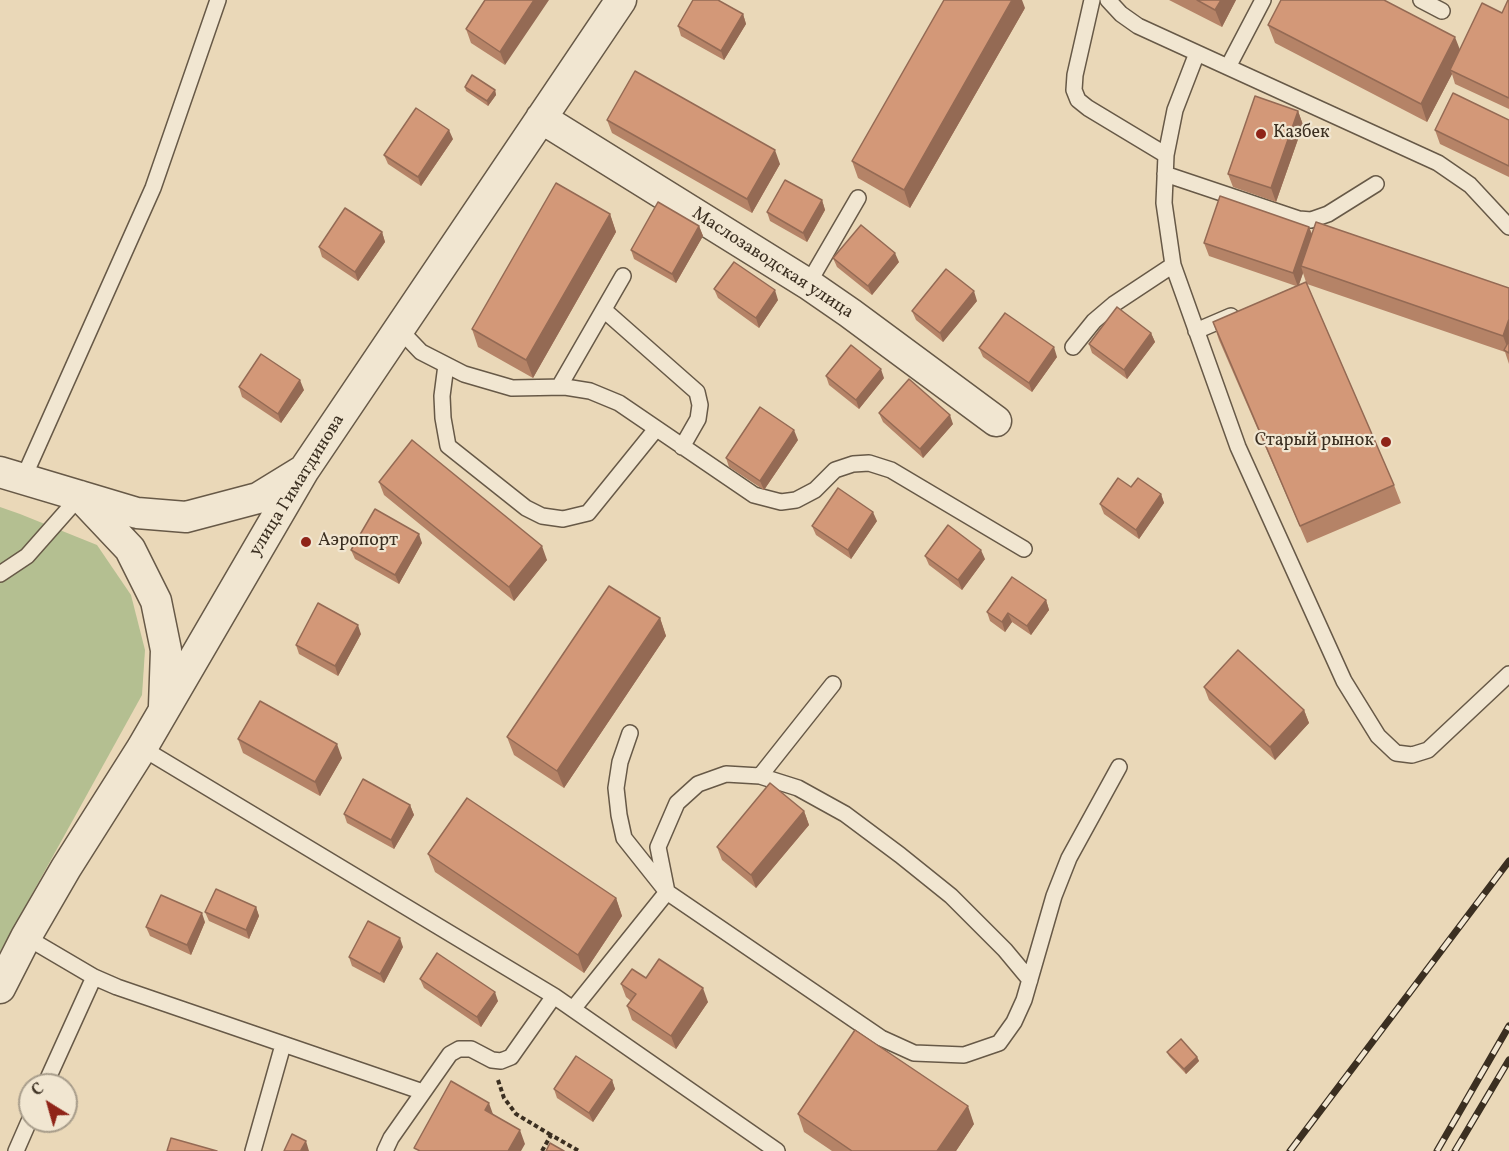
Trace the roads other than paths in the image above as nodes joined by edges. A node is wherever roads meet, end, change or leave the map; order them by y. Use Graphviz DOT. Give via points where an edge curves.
graph roads {
  1 [pos="218,0"];
  2 [pos="621,0"];
  3 [pos="1092,0"];
  4 [pos="1108,0"];
  5 [pos="1263,0"];
  6 [pos="1421,0"];
  7 [pos="1442,11"];
  8 [pos="1197,53"];
  9 [pos="1228,67"];
  10 [pos="542,118"];
  11 [pos="1166,155"];
  12 [pos="1165,174"];
  13 [pos="1376,184"];
  14 [pos="858,198"];
  15 [pos="1509,227"];
  16 [pos="1173,265"];
  17 [pos="623,276"];
  18 [pos="808,284"];
  19 [pos="604,310"];
  20 [pos="1245,310"];
  21 [pos="399,329"];
  22 [pos="1196,331"];
  23 [pos="1073,348"];
  24 [pos="446,364"];
  25 [pos="559,387"];
  26 [pos="996,421"];
  27 [pos="656,429"];
  28 [pos="682,447"];
  29 [pos="304,470"];
  30 [pos="11,476"];
  31 [pos="80,496"];
  32 [pos="1024,549"];
  33 [pos="0,574"];
  34 [pos="1509,674"];
  35 [pos="833,684"];
  36 [pos="164,709"];
  37 [pos="630,733"];
  38 [pos="142,748"];
  39 [pos="1119,767"];
  40 [pos="760,776"];
  41 [pos="667,892"];
  42 [pos="26,937"];
  43 [pos="94,977"];
  44 [pos="1030,980"];
  45 [pos="0,988"];
  46 [pos="554,996"];
  47 [pos="573,1009"];
  48 [pos="283,1045"];
  49 [pos="50,1073"];
  50 [pos="423,1092"];
  51 [pos="24,1133"];
  52 [pos="16,1151"];
  53 [pos="253,1151"];
  54 [pos="385,1151"];
  55 [pos="777,1151"];
  1 -- 30 [label="lane" via="153,188"];
  2 -- 10 [label="street, улица Гиматдинова"];
  3 -- 11 [label="lane" via="1075,75 1077,100"];
  4 -- 8 [label="lane" via="1138,26"];
  5 -- 9 [label="lane"];
  6 -- 7 [label="lane"];
  8 -- 9 [label="lane"];
  8 -- 11 [label="lane" via="1175,110"];
  9 -- 15 [label="lane" via="1438,163 1470,185"];
  10 -- 18 [label="street, Маслозаводская улица"];
  10 -- 21 [label="street, улица Гиматдинова"];
  11 -- 12 [label="lane"];
  12 -- 13 [label="lane" via="1311,220"];
  12 -- 16 [label="lane" via="1164,203"];
  14 -- 18 [label="lane"];
  16 -- 22 [label="lane"];
  16 -- 23 [label="lane" via="1114,304 1094,321"];
  17 -- 19 [label="lane"];
  18 -- 26 [label="street, Маслозаводская улица"];
  19 -- 25 [label="lane"];
  19 -- 28 [label="lane" via="697,392 698,419"];
  20 -- 22 [label="lane"];
  21 -- 24 [label="lane" via="421,352"];
  21 -- 29 [label="street, улица Гиматдинова"];
  22 -- 34 [label="lane" via="1238,447 1344,681 1378,735 1396,753 1412,755 1428,750"];
  24 -- 25 [label="lane" via="464,374 512,388"];
  24 -- 27 [label="lane" via="442,396 448,446 526,508 542,516 563,519 588,513"];
  25 -- 27 [label="lane" via="590,392 619,403"];
  27 -- 28 [label="lane"];
  28 -- 32 [label="lane" via="754,495 781,502 796,500 815,490 836,470 869,463 891,470"];
  29 -- 31 [label="street" via="258,498 186,517 137,513"];
  29 -- 36 [label="street, улица Гиматдинова"];
  30 -- 31 [label="street"];
  31 -- 33 [label="lane" via="27,556"];
  31 -- 36 [label="street" via="130,549 156,601 166,650"];
  35 -- 40 [label="lane"];
  36 -- 38 [label="street, улица Гиматдинова"];
  37 -- 41 [label="lane" via="616,788 624,838"];
  38 -- 42 [label="street, улица Гиматдинова"];
  38 -- 46 [label="lane"];
  39 -- 44 [label="lane" via="1069,858"];
  40 -- 41 [label="lane" via="726,774 698,784 677,803 658,847"];
  40 -- 44 [label="lane" via="798,788 845,814 891,848 951,896"];
  41 -- 44 [label="lane" via="881,1038 914,1053 964,1055 999,1043 1019,1011"];
  41 -- 47 [label="lane"];
  42 -- 43 [label="lane"];
  42 -- 45 [label="street, улица Гиматдинова"];
  43 -- 48 [label="lane"];
  43 -- 49 [label="lane"];
  46 -- 47 [label="lane"];
  46 -- 50 [label="lane" via="512,1057 492,1060 471,1049 459,1049 450,1054"];
  47 -- 55 [label="lane"];
  48 -- 50 [label="lane"];
  48 -- 53 [label="lane"];
  50 -- 54 [label="lane"];
  51 -- 52 [label="lane"];
}
